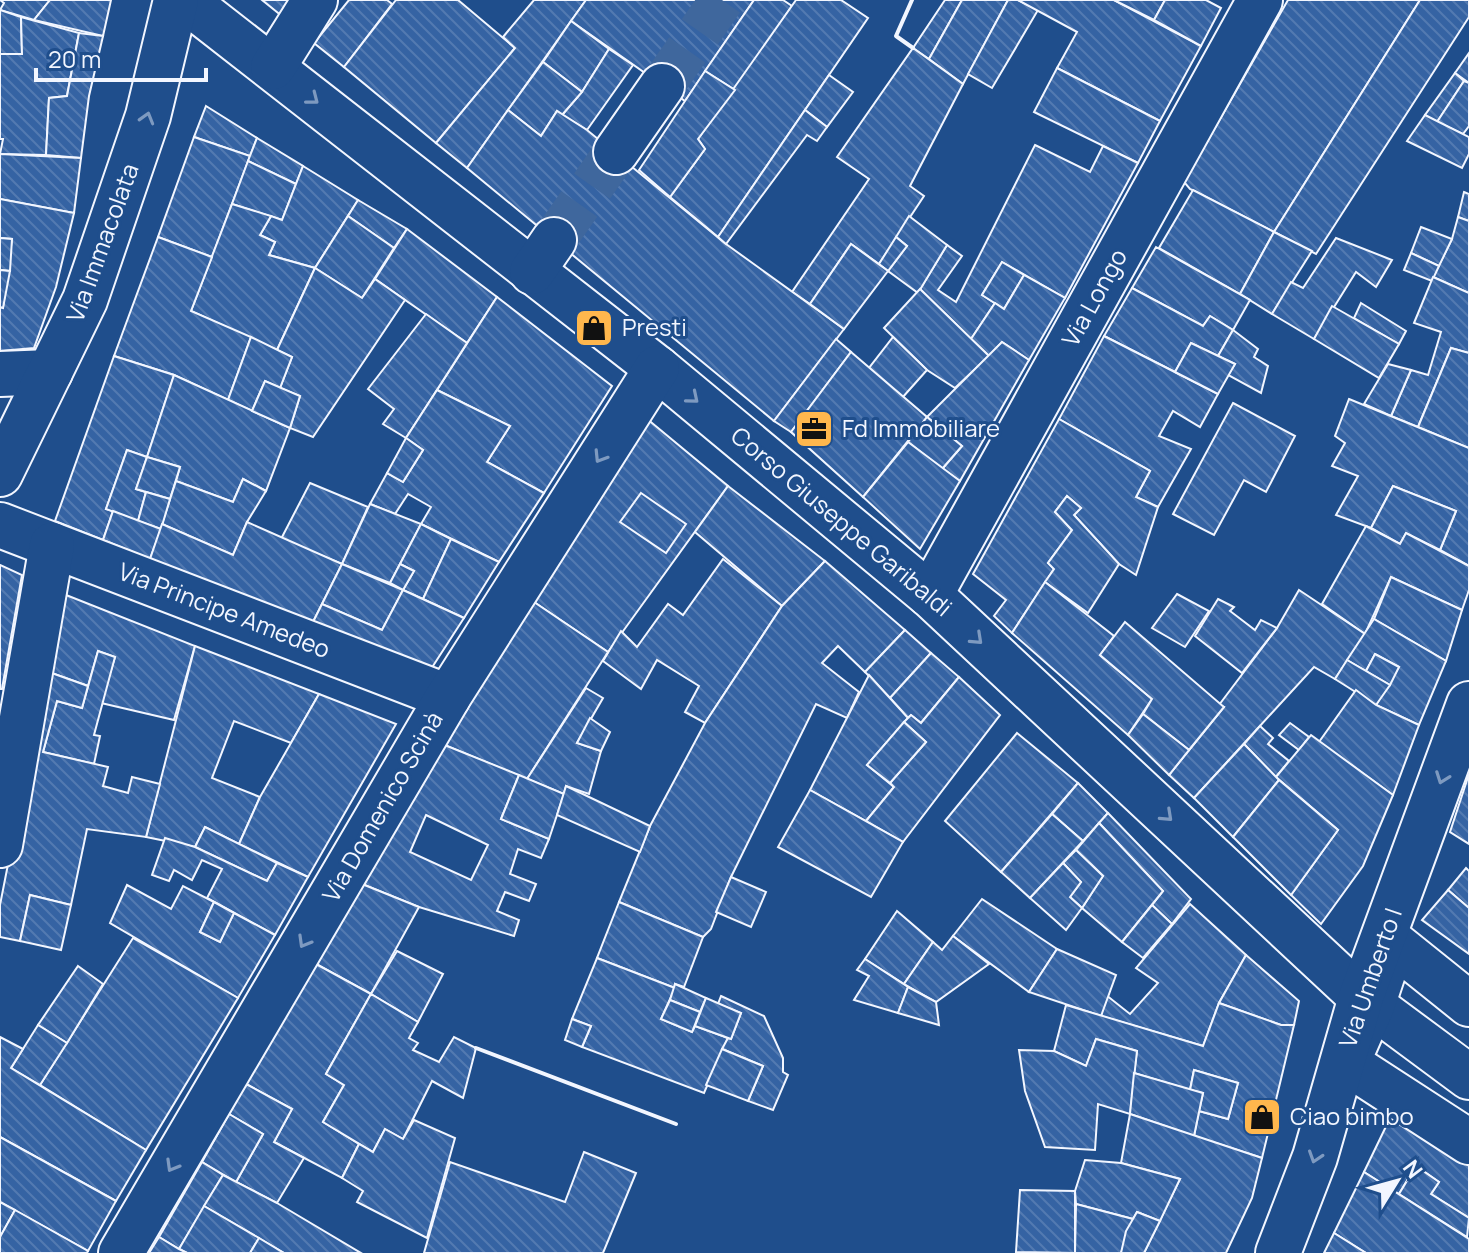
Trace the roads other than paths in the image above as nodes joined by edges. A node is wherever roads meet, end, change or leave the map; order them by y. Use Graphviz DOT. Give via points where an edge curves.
graph roads {
  1 [pos="176,0"];
  2 [pos="185,0"];
  3 [pos="315,0"];
  4 [pos="1260,0"];
  5 [pos="273,67"];
  6 [pos="662,86"];
  7 [pos="616,152"];
  8 [pos="657,368"];
  9 [pos="50,372"];
  10 [pos="0,374"];
  11 [pos="0,474"];
  12 [pos="0,525"];
  13 [pos="52,545"];
  14 [pos="930,595"];
  15 [pos="448,697"];
  16 [pos="1469,704"];
  17 [pos="0,845"];
  18 [pos="1367,1002"];
  19 [pos="1469,1004"];
  20 [pos="1469,1077"];
  21 [pos="1469,1142"];
  22 [pos="121,1253"];
  23 [pos="1278,1253"];
  9 -- 1 [label="street, Via Immacolata, one-way" via="85,300 120,205"];
  2 -- 5 [label="street, Corso Giuseppe Garibaldi"];
  3 -- 5 [label="street"];
  4 -- 14 [label="street, Via Longo"];
  5 -- 8 [label="street, Corso Giuseppe Garibaldi, one-way" via="543,256"];
  6 -- 7 [label="street"];
  8 -- 14 [label="street, Corso Giuseppe Garibaldi, one-way"];
  8 -- 15 [label="street, Via Domenico Scinà, one-way"];
  9 -- 10 [label="street"];
  9 -- 11 [label="street, Via Immacolata"];
  12 -- 13 [label="street, Via Principe Amedeo"];
  13 -- 15 [label="street, Via Principe Amedeo"];
  13 -- 17 [label="street"];
  14 -- 18 [label="street, Corso Giuseppe Garibaldi, one-way"];
  15 -- 22 [label="street, Via Domenico Scinà, one-way"];
  16 -- 18 [label="street, Via Umberto I, one-way"];
  18 -- 19 [label="street" via="1393,943"];
  18 -- 20 [label="street, Corso Giuseppe Garibaldi"];
  18 -- 21 [label="street" via="1347,1063"];
  18 -- 23 [label="street, Via Umberto I, one-way"];
}
